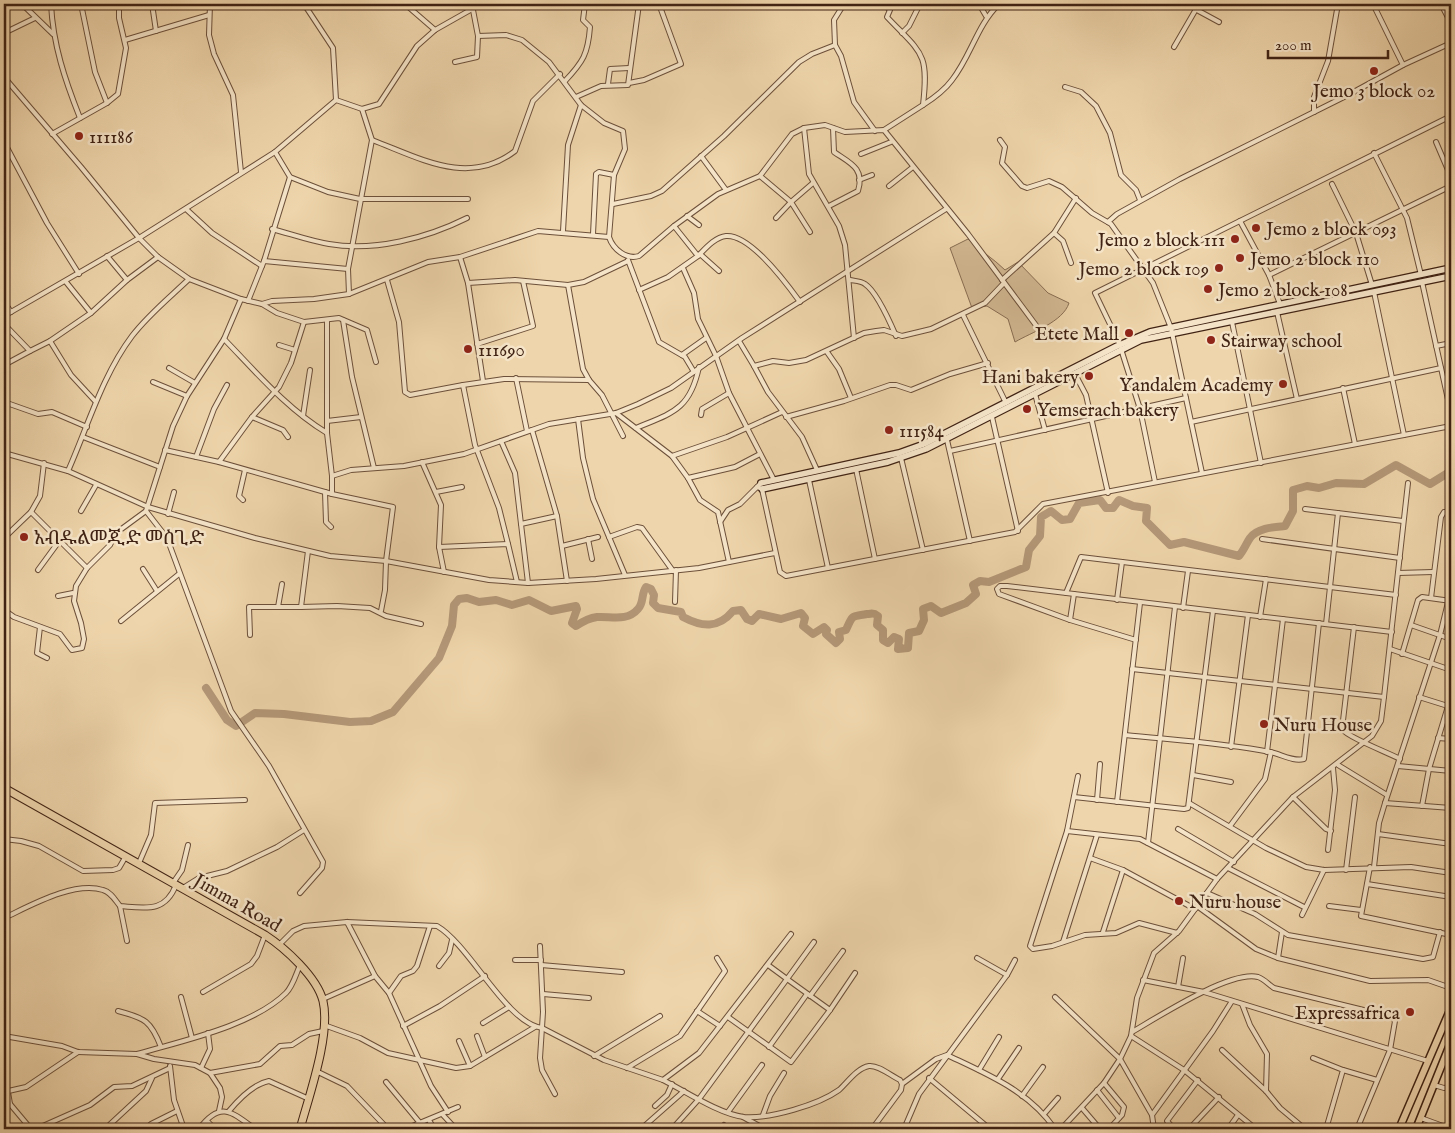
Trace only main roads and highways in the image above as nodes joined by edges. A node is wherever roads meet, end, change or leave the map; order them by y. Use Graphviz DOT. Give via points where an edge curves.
graph roads {
  1 [pos="4,788"];
  2 [pos="1451,1008"];
  3 [pos="1451,1042"];
  4 [pos="1436,1044"];
  5 [pos="1448,1050"];
  6 [pos="300,1129"];
  7 [pos="1400,1129"];
  8 [pos="1416,1129"];
  1 -- 6 [label="highway, Jimma Road" via="265,935 300,965 323,999 323,1028 316,1071"];
  2 -- 4 [label="main road"];
  3 -- 5 [label="main road"];
  4 -- 5 [label="main road"];
  4 -- 7 [label="main road"];
  5 -- 8 [label="main road"];
}
